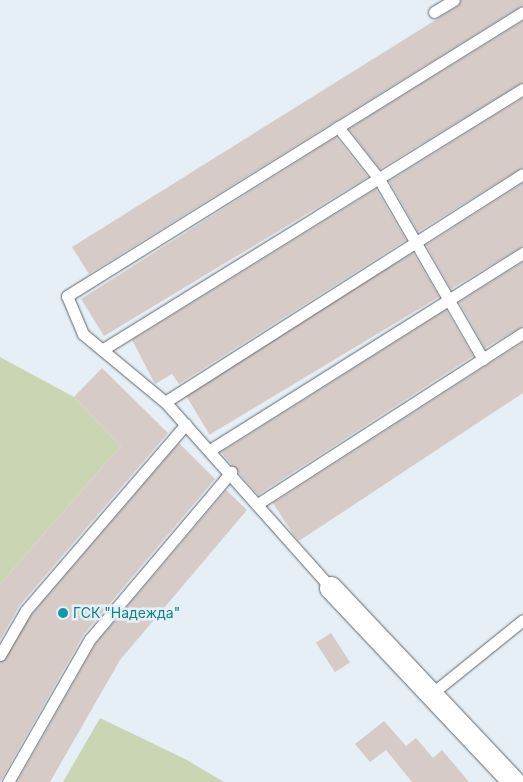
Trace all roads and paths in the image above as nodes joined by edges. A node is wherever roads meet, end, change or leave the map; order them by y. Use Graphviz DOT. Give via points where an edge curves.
graph roads {
  1 [pos="454,0"];
  2 [pos="434,12"];
  3 [pos="523,12"];
  4 [pos="523,89"];
  5 [pos="338,127"];
  6 [pos="523,174"];
  7 [pos="379,179"];
  8 [pos="417,242"];
  9 [pos="523,253"];
  10 [pos="449,299"];
  11 [pos="523,333"];
  12 [pos="105,348"];
  13 [pos="483,359"];
  14 [pos="165,402"];
  15 [pos="186,424"];
  16 [pos="210,450"];
  17 [pos="230,472"];
  18 [pos="259,503"];
  19 [pos="331,588"];
  20 [pos="523,620"];
  21 [pos="0,656"];
  22 [pos="430,695"];
  23 [pos="8,782"];
  24 [pos="514,782"];
  1 -- 2 [label="lane"];
  3 -- 5 [label="lane"];
  4 -- 7 [label="lane"];
  5 -- 7 [label="lane"];
  5 -- 12 [label="lane" via="67,296 83,334"];
  6 -- 8 [label="lane"];
  7 -- 8 [label="lane"];
  7 -- 12 [label="lane"];
  8 -- 10 [label="lane"];
  8 -- 14 [label="lane"];
  9 -- 10 [label="lane"];
  10 -- 13 [label="lane"];
  10 -- 16 [label="lane"];
  11 -- 13 [label="lane"];
  12 -- 14 [label="lane"];
  13 -- 18 [label="lane"];
  14 -- 15 [label="lane"];
  15 -- 16 [label="lane"];
  15 -- 21 [label="lane" via="26,610"];
  16 -- 17 [label="lane"];
  17 -- 18 [label="lane"];
  17 -- 23 [label="lane" via="90,640"];
  18 -- 19 [label="lane"];
  19 -- 22 [label="street"];
  20 -- 22 [label="lane"];
  22 -- 24 [label="street"];
}
